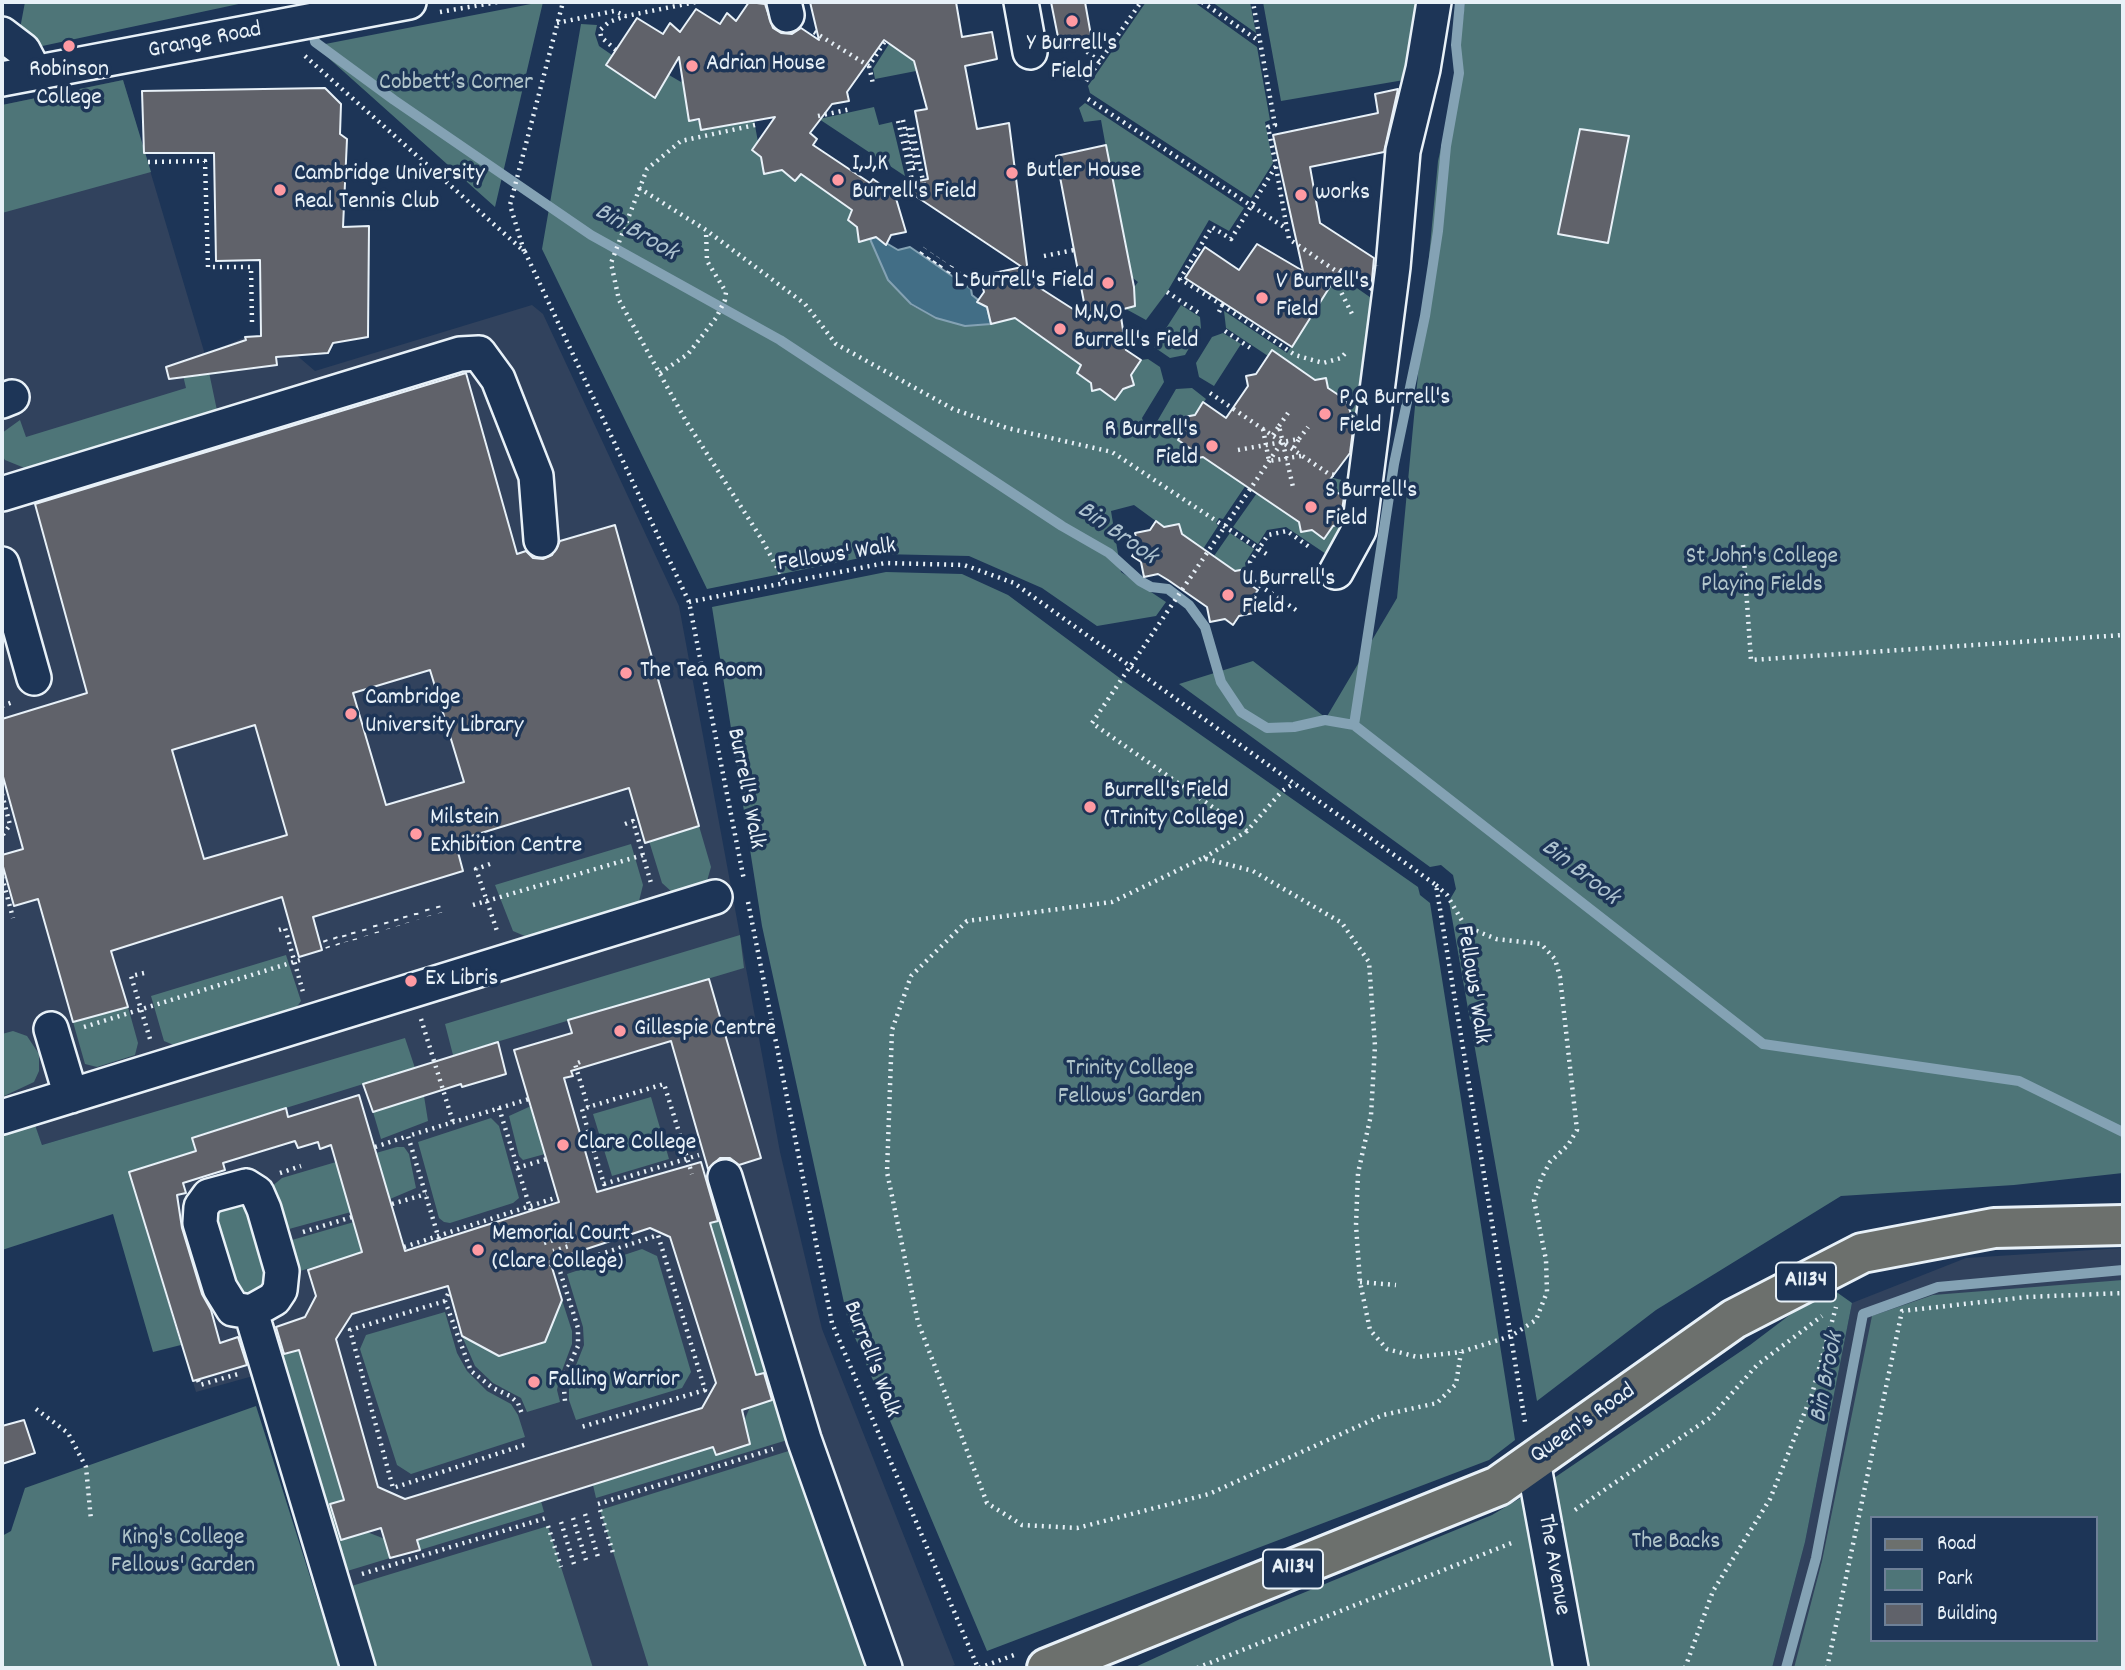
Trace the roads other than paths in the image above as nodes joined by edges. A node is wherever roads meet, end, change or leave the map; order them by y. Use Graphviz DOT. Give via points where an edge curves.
graph roads {
  1 [pos="409,2"];
  2 [pos="1021,2"];
  3 [pos="1434,2"];
  4 [pos="2,34"];
  5 [pos="1030,52"];
  6 [pos="35,73"];
  7 [pos="2,79"];
  8 [pos="2,494"];
  9 [pos="541,541"];
  10 [pos="2,564"];
  11 [pos="1338,570"];
  12 [pos="34,678"];
  13 [pos="715,897"];
  14 [pos="52,1033"];
  15 [pos="71,1096"];
  16 [pos="2,1117"];
  17 [pos="710,1168"];
  18 [pos="2123,1224"];
  19 [pos="251,1312"];
  20 [pos="1533,1461"];
  21 [pos="358,1668"];
  22 [pos="885,1668"];
  23 [pos="1047,1668"];
  24 [pos="1571,1668"];
  1 -- 6 [label="street, Grange Road"];
  2 -- 5 [label="street"];
  3 -- 11 [label="street" via="1403,151 1359,530"];
  4 -- 6 [label="street" via="23,50"];
  6 -- 7 [label="street, Grange Road"];
  8 -- 9 [label="street" via="460,354 479,353 498,379 536,476"];
  10 -- 12 [label="street"];
  13 -- 15 [label="street"];
  14 -- 15 [label="street"];
  15 -- 16 [label="street"];
  17 -- 22 [label="street"];
  18 -- 20 [label="main road, Queen's Road / A1134" via="1994,1228 1862,1253 1734,1319"];
  19 -- 19 [label="street" via="233,1309 220,1288 200,1223 201,1207 209,1196 246,1186 257,1193 282,1271 274,1299"];
  19 -- 21 [label="street"];
  20 -- 23 [label="main road, Queen's Road / A1134" via="1498,1486"];
  20 -- 24 [label="street, The Avenue"];
}
